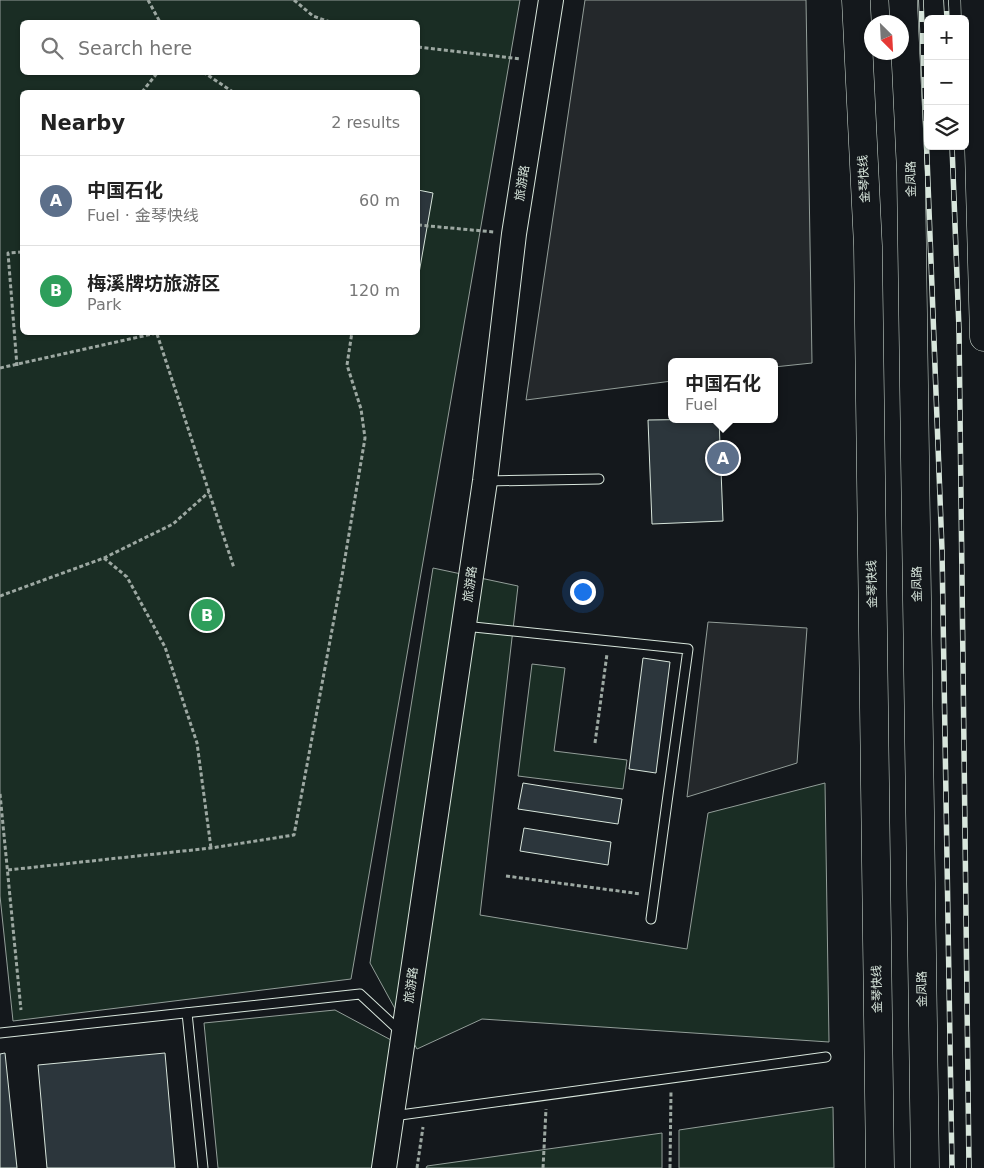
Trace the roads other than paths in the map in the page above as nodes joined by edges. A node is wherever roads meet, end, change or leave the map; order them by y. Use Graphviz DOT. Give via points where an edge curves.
graph roads {
  1 [pos="552,0"];
  2 [pos="856,0"];
  3 [pos="903,0"];
  4 [pos="975,0"];
  5 [pos="984,337"];
  6 [pos="599,479"];
  7 [pos="485,481"];
  8 [pos="464,626"];
  9 [pos="651,919"];
  10 [pos="187,1013"];
  11 [pos="0,1034"];
  12 [pos="404,1035"];
  13 [pos="826,1056"];
  14 [pos="392,1117"];
  15 [pos="203,1168"];
  16 [pos="384,1168"];
  17 [pos="880,1168"];
  18 [pos="925,1168"];
  1 -- 7 [label="street, 旅游路" via="514,234"];
  2 -- 17 [label="main road, 金琴快线" via="868,246"];
  3 -- 18 [label="main road, 金凤路" via="911,172"];
  4 -- 5 [label="main road"];
  6 -- 7 [label="lane"];
  7 -- 8 [label="street, 旅游路"];
  8 -- 9 [label="lane" via="688,649"];
  8 -- 12 [label="street, 旅游路"];
  10 -- 11 [label="lane"];
  10 -- 12 [label="lane" via="360,994"];
  10 -- 15 [label="lane"];
  12 -- 14 [label="street, 旅游路"];
  13 -- 14 [label="lane"];
  14 -- 16 [label="street, 旅游路"];
}
